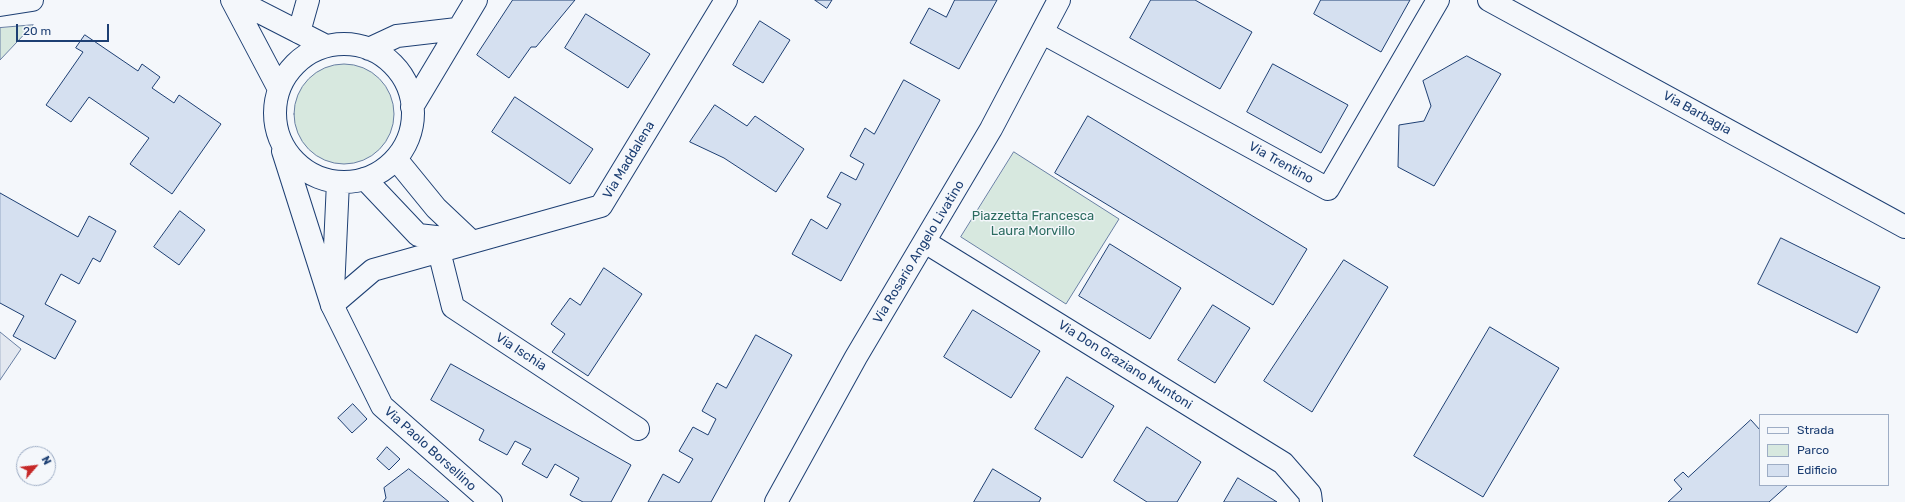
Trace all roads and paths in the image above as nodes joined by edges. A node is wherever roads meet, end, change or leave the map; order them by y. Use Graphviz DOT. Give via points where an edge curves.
graph roads {
  1 [pos="32,0"];
  2 [pos="232,0"];
  3 [pos="236,0"];
  4 [pos="308,0"];
  5 [pos="476,0"];
  6 [pos="726,0"];
  7 [pos="1059,0"];
  8 [pos="1438,0"];
  9 [pos="1489,0"];
  10 [pos="0,5"];
  11 [pos="457,29"];
  12 [pos="300,32"];
  13 [pos="1043,33"];
  14 [pos="326,46"];
  15 [pos="369,49"];
  16 [pos="279,89"];
  17 [pos="412,107"];
  18 [pos="279,139"];
  19 [pos="396,159"];
  20 [pos="365,179"];
  21 [pos="338,182"];
  22 [pos="1905,227"];
  23 [pos="472,242"];
  24 [pos="925,242"];
  25 [pos="438,251"];
  26 [pos="332,305"];
  27 [pos="638,429"];
  28 [pos="491,502"];
  29 [pos="776,502"];
  30 [pos="1311,502"];
  1 -- 10 [label="street"];
  2 -- 16 [label="street"];
  3 -- 12 [label="street"];
  4 -- 12 [label="street"];
  5 -- 11 [label="street"];
  6 -- 23 [label="street, Via Maddalena" via="601,206"];
  7 -- 13 [label="street, Via Rosario Angelo Livatino"];
  8 -- 13 [label="street, Via Trentino" via="1328,189"];
  9 -- 22 [label="street, Via Barbagia"];
  11 -- 15 [label="street" via="397,36"];
  11 -- 17 [label="street"];
  12 -- 14 [label="street"];
  13 -- 24 [label="street, Via Rosario Angelo Livatino"];
  14 -- 15 [label="street" via="348,44"];
  14 -- 16 [label="street" via="306,55 289,70"];
  15 -- 17 [label="street" via="385,58 399,72 408,88"];
  16 -- 18 [label="street" via="275,105"];
  17 -- 19 [label="street" via="412,125 406,143"];
  18 -- 21 [label="street" via="289,155 303,169 320,178"];
  18 -- 26 [label="street, Via Paolo Borsellino"];
  19 -- 20 [label="street" via="382,171"];
  19 -- 23 [label="street" via="436,208"];
  20 -- 21 [label="street"];
  20 -- 23 [label="street, Via Maddalena" via="418,235"];
  21 -- 26 [label="street, Via Paolo Borsellino"];
  23 -- 25 [label="street, Via Maddalena"];
  24 -- 29 [label="street, Via Rosario Angelo Livatino" via="856,357"];
  24 -- 30 [label="street, Via Don Graziano Muntoni" via="1283,462 1310,494"];
  25 -- 26 [label="street, Via Maddalena" via="373,270"];
  25 -- 27 [label="street, Via Ischia" via="453,307"];
  26 -- 28 [label="street, Via Paolo Borsellino" via="382,406"];
}
